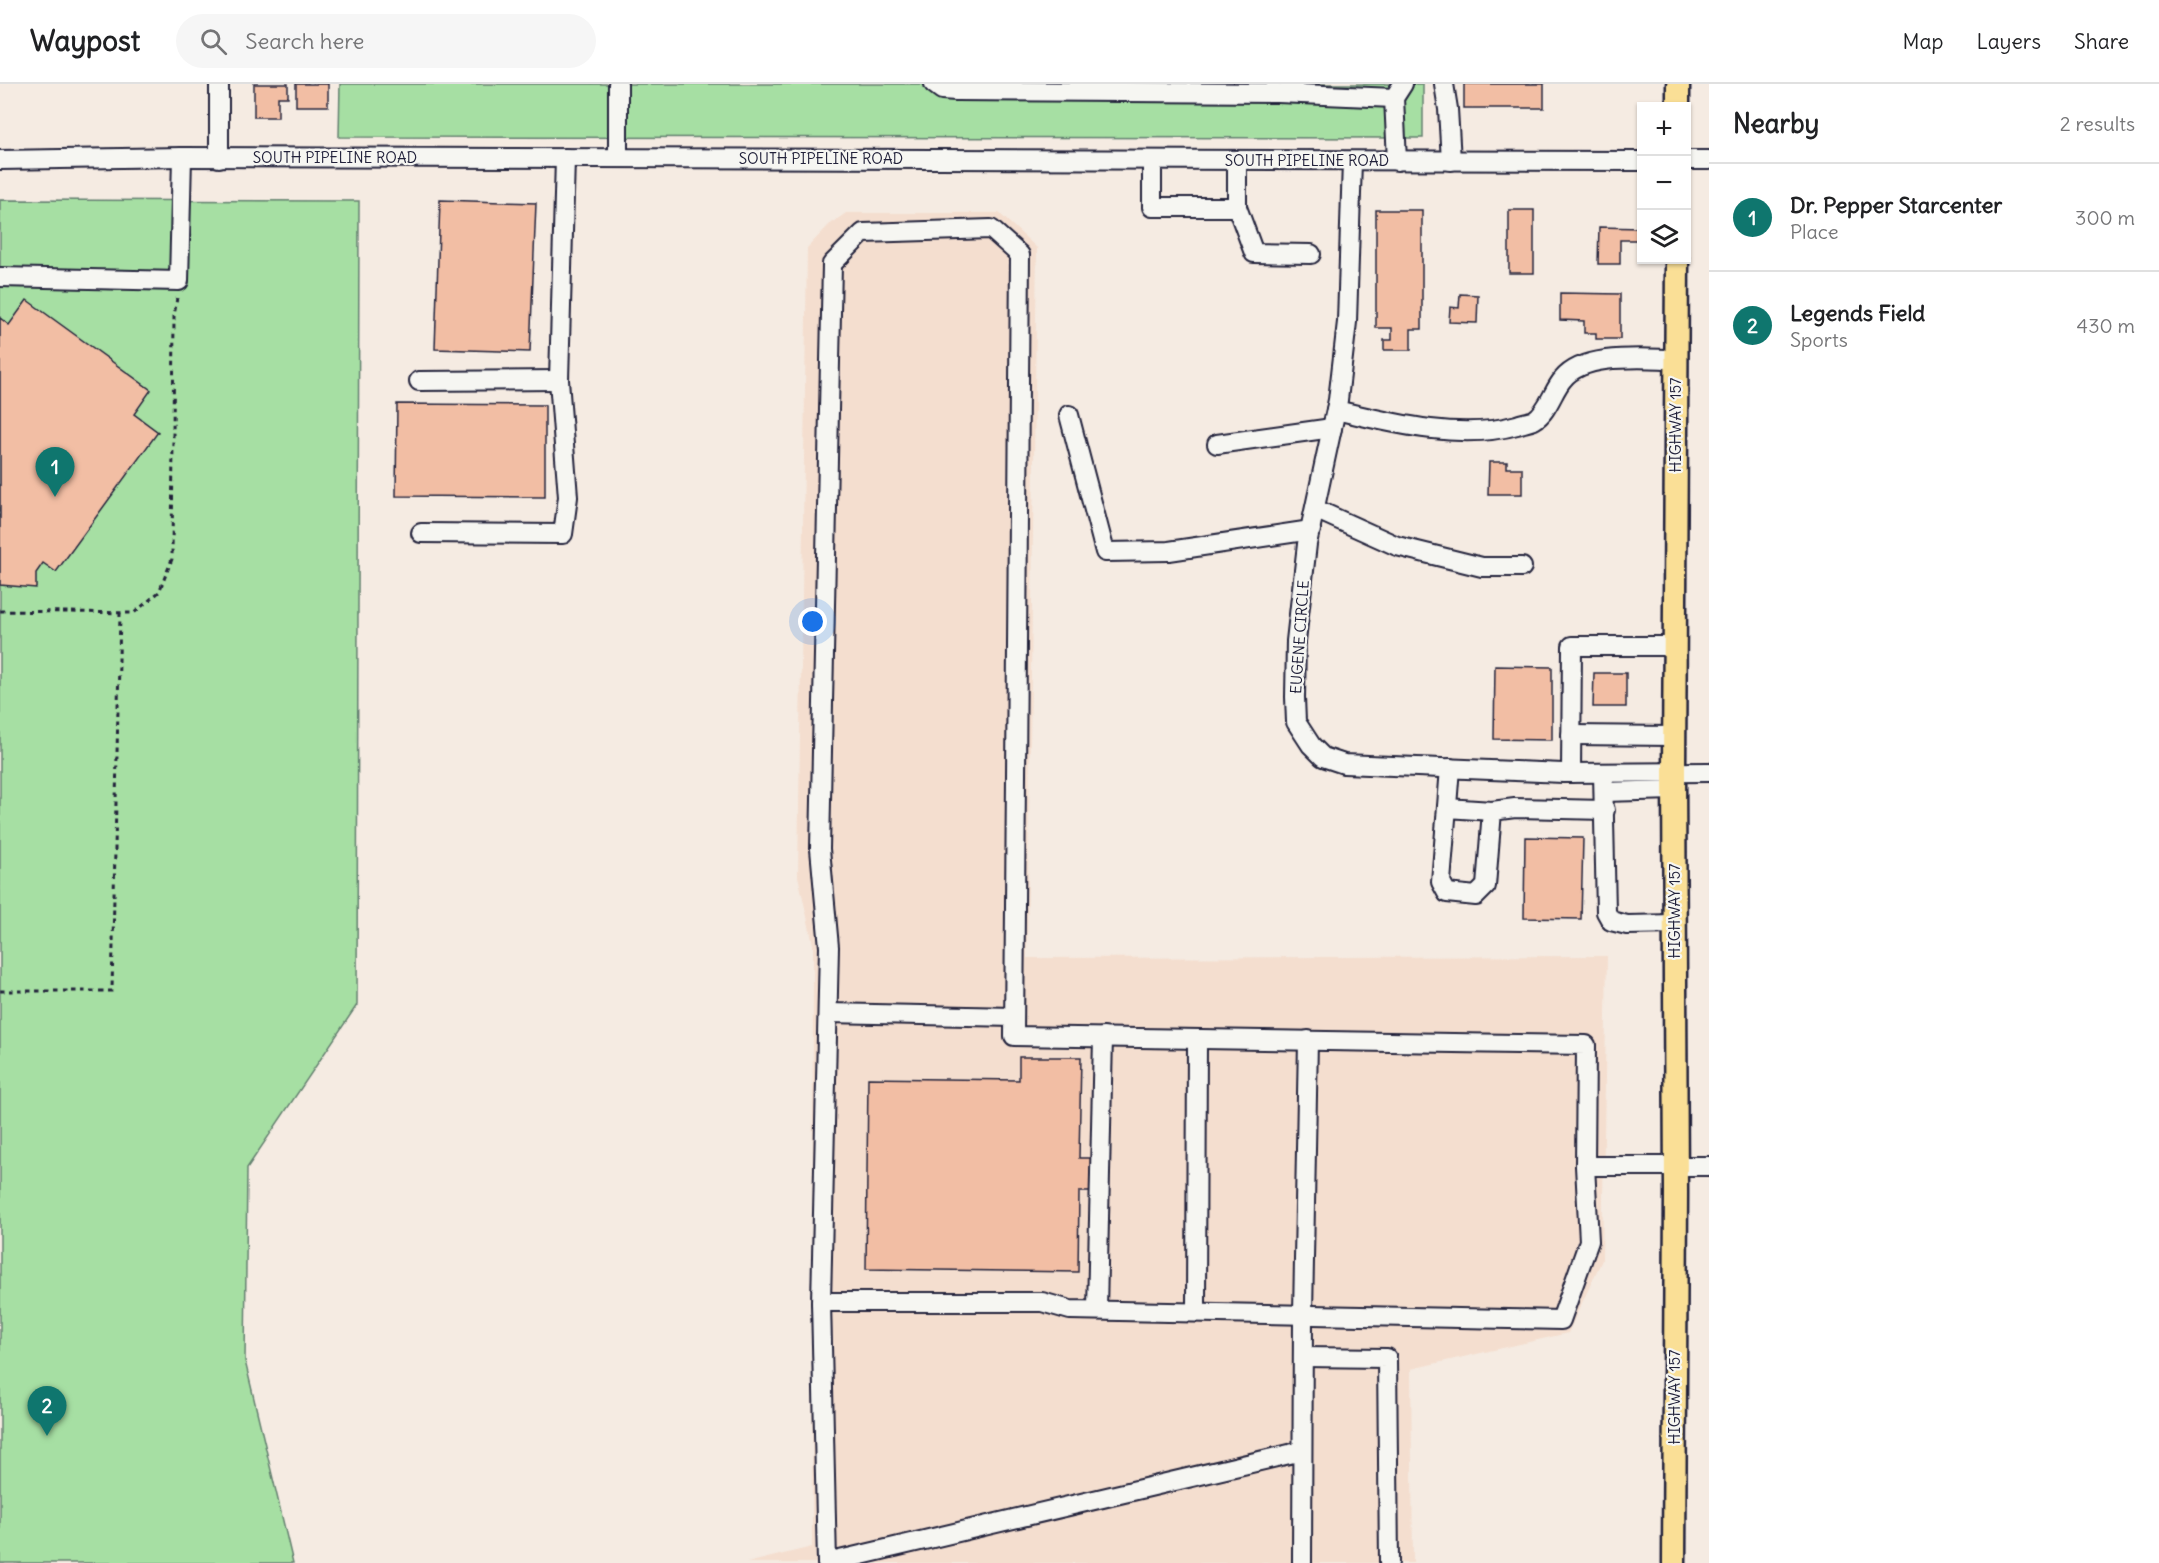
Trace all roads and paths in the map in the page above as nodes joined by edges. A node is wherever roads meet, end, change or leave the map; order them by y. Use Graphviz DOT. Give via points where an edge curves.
graph roads {
  1 [pos="219,84"];
  2 [pos="618,84"];
  3 [pos="934,84"];
  4 [pos="1444,84"];
  5 [pos="1678,84"];
  6 [pos="1398,91"];
  7 [pos="1678,102"];
  8 [pos="182,157"];
  9 [pos="219,158"];
  10 [pos="565,158"];
  11 [pos="618,158"];
  12 [pos="0,160"];
  13 [pos="1152,160"];
  14 [pos="1237,160"];
  15 [pos="1637,160"];
  16 [pos="1691,160"];
  17 [pos="1709,160"];
  18 [pos="1352,161"];
  19 [pos="1397,161"];
  20 [pos="1451,161"];
  21 [pos="1237,207"];
  22 [pos="1311,254"];
  23 [pos="1677,264"];
  24 [pos="0,277"];
  25 [pos="179,281"];
  26 [pos="1677,359"];
  27 [pos="559,380"];
  28 [pos="419,381"];
  29 [pos="1069,415"];
  30 [pos="1334,419"];
  31 [pos="1217,444"];
  32 [pos="1315,509"];
  33 [pos="1311,530"];
  34 [pos="421,533"];
  35 [pos="1522,567"];
  36 [pos="0,611"];
  37 [pos="120,613"];
  38 [pos="1675,646"];
  39 [pos="1571,735"];
  40 [pos="1674,736"];
  41 [pos="1450,768"];
  42 [pos="1709,772"];
  43 [pos="1571,773"];
  44 [pos="1604,773"];
  45 [pos="1674,781"];
  46 [pos="1605,801"];
  47 [pos="1447,808"];
  48 [pos="1492,811"];
  49 [pos="1675,924"];
  50 [pos="0,991"];
  51 [pos="828,1013"];
  52 [pos="1014,1017"];
  53 [pos="1103,1037"];
  54 [pos="1197,1039"];
  55 [pos="1308,1040"];
  56 [pos="1676,1165"];
  57 [pos="1585,1166"];
  58 [pos="1709,1166"];
  59 [pos="821,1302"];
  60 [pos="1097,1310"];
  61 [pos="1196,1312"];
  62 [pos="1303,1314"];
  63 [pos="1303,1357"];
  64 [pos="1302,1450"];
  65 [pos="826,1563"];
  66 [pos="1302,1563"];
  67 [pos="1389,1563"];
  68 [pos="1674,1563"];
  1 -- 9 [label="street"];
  2 -- 11 [label="street"];
  3 -- 6 [label="street" via="942,90 956,91"];
  4 -- 20 [label="street"];
  5 -- 7 [label="main road"];
  6 -- 19 [label="street"];
  8 -- 9 [label="street, SOUTH PIPELINE ROAD"];
  8 -- 12 [label="street, SOUTH PIPELINE ROAD"];
  8 -- 25 [label="street"];
  9 -- 10 [label="street, SOUTH PIPELINE ROAD"];
  10 -- 11 [label="street, SOUTH PIPELINE ROAD"];
  10 -- 27 [label="street"];
  11 -- 13 [label="street, SOUTH PIPELINE ROAD"];
  13 -- 14 [label="street, SOUTH PIPELINE ROAD"];
  13 -- 21 [label="street" via="1152,207"];
  14 -- 18 [label="street, SOUTH PIPELINE ROAD"];
  14 -- 21 [label="street"];
  15 -- 20 [label="street, SOUTH PIPELINE ROAD"];
  16 -- 17 [label="street"];
  18 -- 19 [label="street, SOUTH PIPELINE ROAD"];
  18 -- 30 [label="street, EUGENE CIRCLE" via="1347,322"];
  19 -- 20 [label="street, SOUTH PIPELINE ROAD"];
  21 -- 22 [label="street" via="1254,253"];
  23 -- 26 [label="main road, HIGHWAY 157"];
  24 -- 25 [label="street"];
  25 -- 37 [label="path" via="174,316 172,559 159,592 134,613"];
  26 -- 30 [label="street" via="1588,362 1563,378 1536,419 1497,430 1424,429"];
  26 -- 38 [label="main road, HIGHWAY 157"];
  27 -- 28 [label="street"];
  27 -- 34 [label="street" via="568,497 563,534"];
  29 -- 33 [label="street" via="1105,552 1169,551"];
  30 -- 31 [label="street"];
  30 -- 32 [label="street, EUGENE CIRCLE"];
  32 -- 33 [label="street, EUGENE CIRCLE"];
  32 -- 35 [label="street" via="1397,546 1482,567"];
  33 -- 41 [label="street, EUGENE CIRCLE" via="1296,641 1296,722 1323,757 1344,764"];
  36 -- 37 [label="path"];
  37 -- 50 [label="path" via="112,991"];
  38 -- 39 [label="street" via="1572,646"];
  38 -- 40 [label="main road, HIGHWAY 157"];
  39 -- 40 [label="street"];
  39 -- 43 [label="street"];
  40 -- 45 [label="main road, HIGHWAY 157"];
  41 -- 43 [label="street, EUGENE CIRCLE"];
  41 -- 47 [label="street"];
  42 -- 45 [label="street, EUGENE CIRCLE"];
  43 -- 44 [label="street, EUGENE CIRCLE"];
  44 -- 45 [label="street, EUGENE CIRCLE"];
  44 -- 46 [label="street"];
  45 -- 46 [label="street"];
  45 -- 49 [label="main road, HIGHWAY 157"];
  46 -- 48 [label="street"];
  46 -- 49 [label="street" via="1606,912 1611,921 1627,925"];
  47 -- 48 [label="street"];
  47 -- 48 [label="street" via="1441,882 1447,893 1476,896 1486,886"];
  49 -- 56 [label="main road, HIGHWAY 157"];
  51 -- 52 [label="street"];
  51 -- 52 [label="street" via="829,947 820,849 832,264 863,233 991,229 1020,255"];
  51 -- 59 [label="street"];
  52 -- 53 [label="street" via="1014,1036"];
  53 -- 54 [label="street"];
  53 -- 60 [label="street"];
  54 -- 55 [label="street"];
  54 -- 61 [label="street"];
  55 -- 57 [label="street" via="1586,1045"];
  55 -- 62 [label="street"];
  56 -- 57 [label="street"];
  56 -- 58 [label="street"];
  56 -- 68 [label="main road, HIGHWAY 157"];
  57 -- 62 [label="street" via="1589,1241 1561,1320"];
  59 -- 60 [label="street" via="1042,1302 1071,1310"];
  59 -- 65 [label="street"];
  60 -- 61 [label="street"];
  61 -- 62 [label="street"];
  62 -- 63 [label="street"];
  63 -- 64 [label="street"];
  63 -- 67 [label="street" via="1388,1358"];
  64 -- 65 [label="street"];
  64 -- 66 [label="street"];
}
